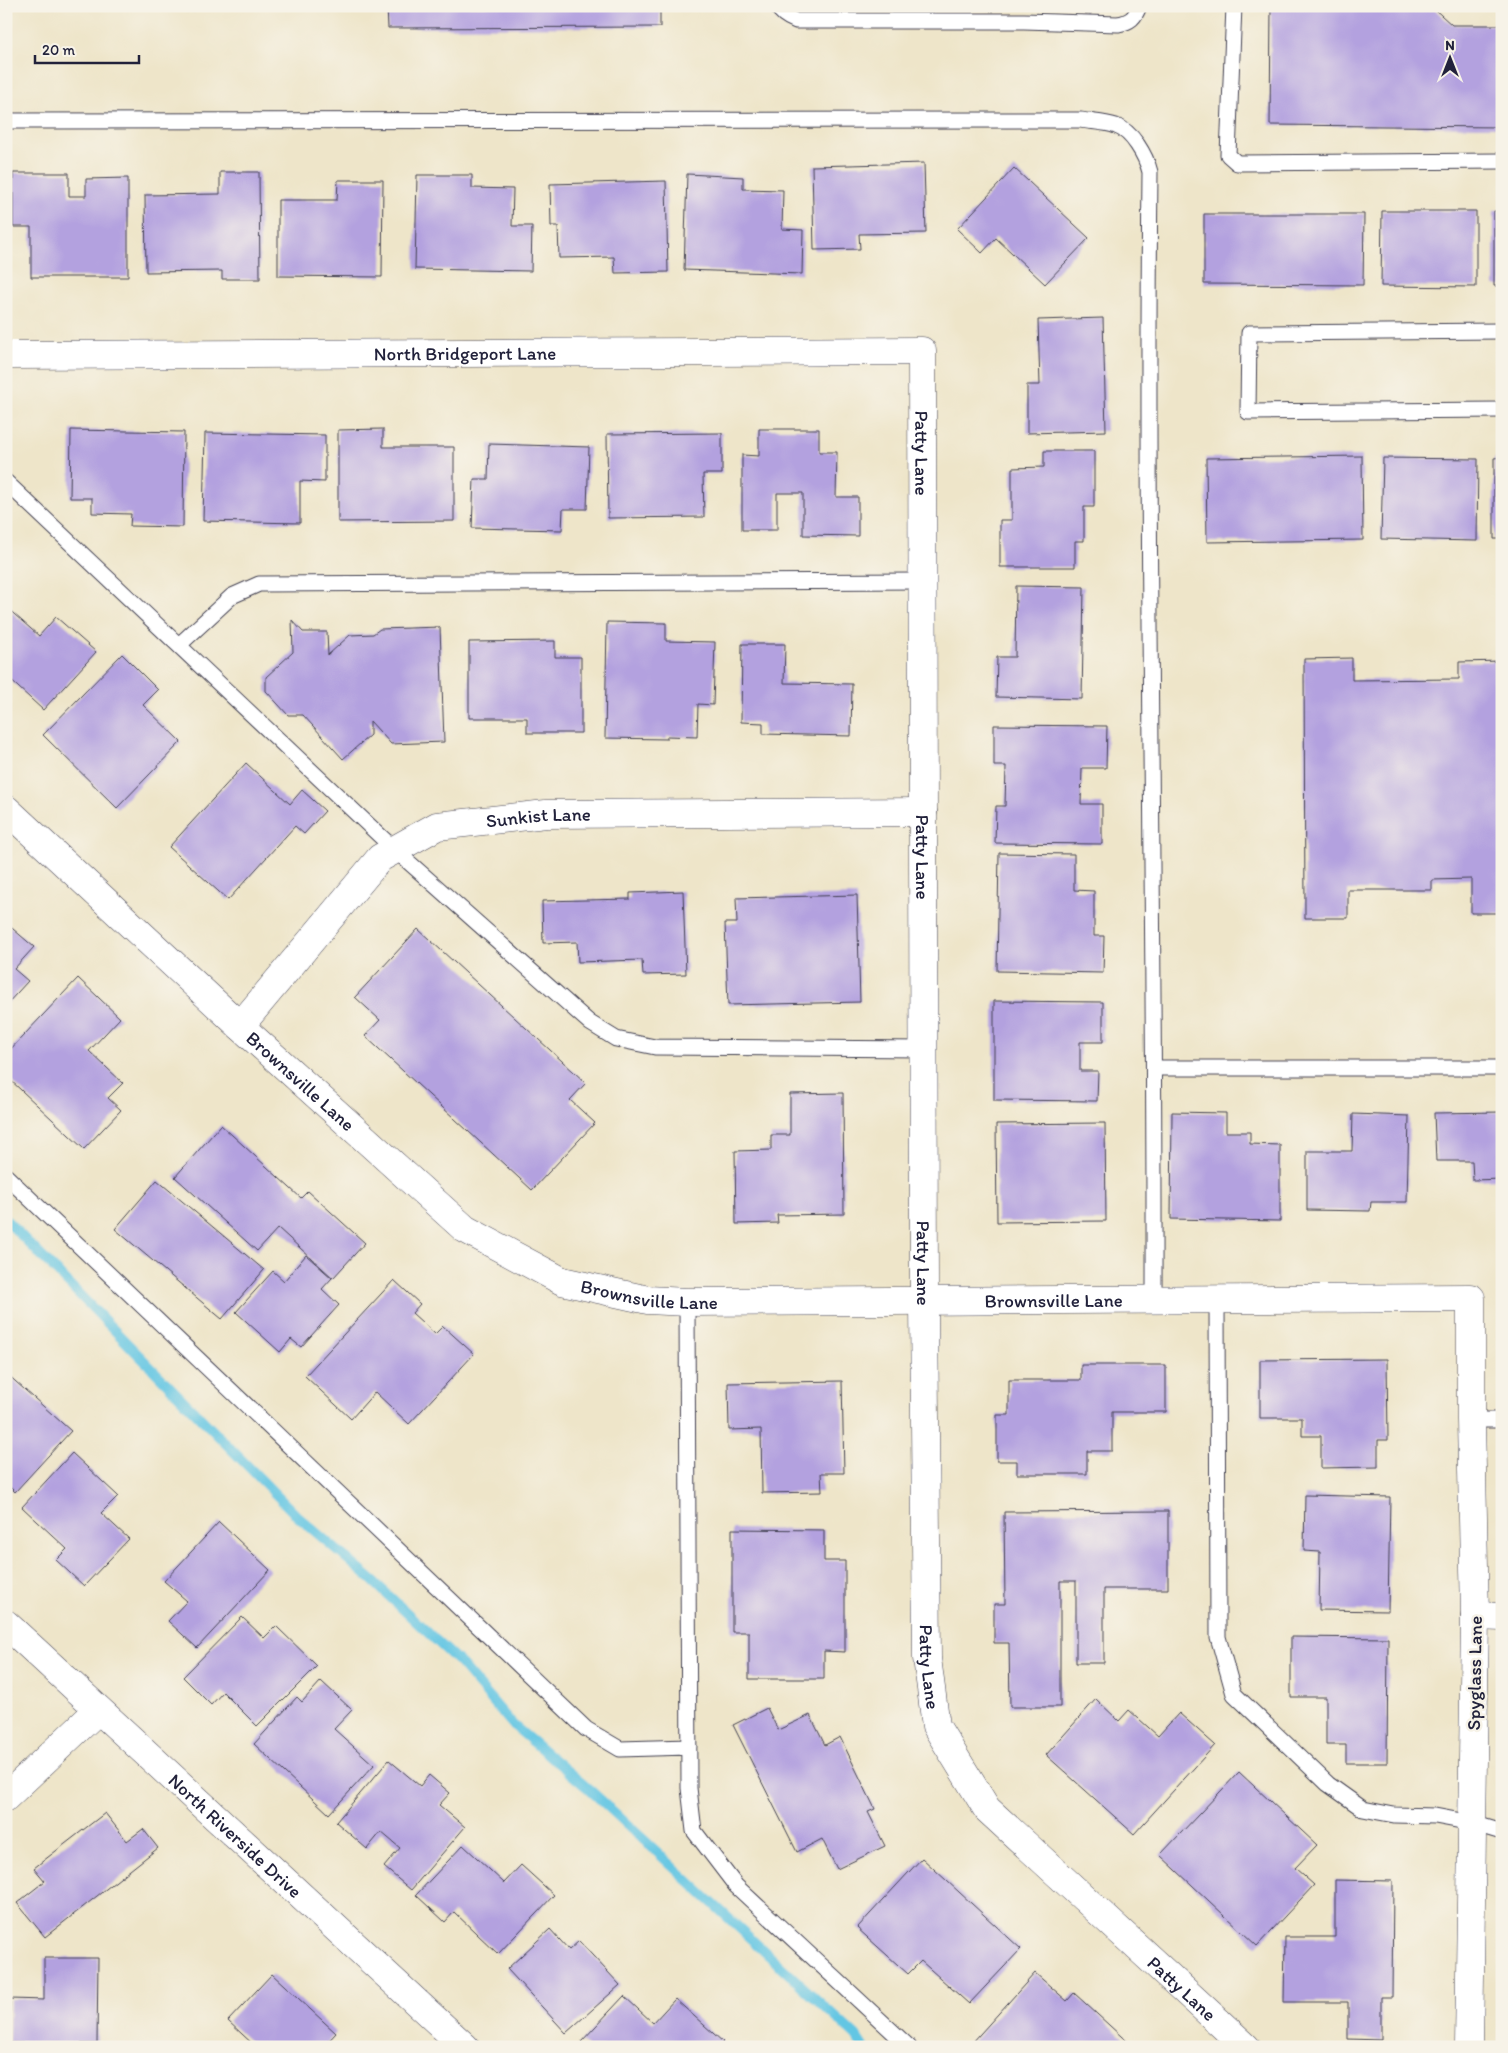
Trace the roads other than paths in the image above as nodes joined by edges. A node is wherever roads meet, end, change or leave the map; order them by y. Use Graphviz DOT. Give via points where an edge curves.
graph roads {
  1 [pos="777,6"];
  2 [pos="1139,6"];
  3 [pos="1234,6"];
  4 [pos="6,121"];
  5 [pos="1502,161"];
  6 [pos="1502,331"];
  7 [pos="922,351"];
  8 [pos="6,355"];
  9 [pos="1502,410"];
  10 [pos="6,482"];
  11 [pos="923,581"];
  12 [pos="179,645"];
  13 [pos="6,809"];
  14 [pos="923,812"];
  15 [pos="395,850"];
  16 [pos="240,1026"];
  17 [pos="923,1049"];
  18 [pos="1154,1068"];
  19 [pos="1502,1068"];
  20 [pos="6,1176"];
  21 [pos="1154,1298"];
  22 [pos="1217,1298"];
  23 [pos="1471,1298"];
  24 [pos="924,1300"];
  25 [pos="688,1302"];
  26 [pos="1471,1420"];
  27 [pos="1502,1420"];
  28 [pos="1474,1616"];
  29 [pos="1502,1617"];
  30 [pos="6,1624"];
  31 [pos="98,1710"];
  32 [pos="689,1747"];
  33 [pos="6,1796"];
  34 [pos="1472,1823"];
  35 [pos="1502,1832"];
  36 [pos="465,2047"];
  37 [pos="909,2047"];
  38 [pos="1246,2047"];
  39 [pos="1469,2047"];
  1 -- 2 [label="lane" via="780,12 796,21 1118,24 1136,16"];
  3 -- 5 [label="lane" via="1228,155 1237,163"];
  4 -- 18 [label="lane" via="1081,120 1118,126 1137,143 1147,158 1150,172 1148,339"];
  6 -- 9 [label="lane" via="1249,333 1248,412"];
  7 -- 8 [label="street, North Bridgeport Lane"];
  7 -- 11 [label="street, Patty Lane"];
  10 -- 12 [label="lane"];
  11 -- 12 [label="lane" via="259,584 232,596"];
  11 -- 14 [label="street, Patty Lane"];
  12 -- 15 [label="lane"];
  13 -- 16 [label="street, Brownsville Lane"];
  14 -- 15 [label="street, Sunkist Lane" via="546,814 437,826"];
  14 -- 17 [label="street, Patty Lane"];
  15 -- 16 [label="street, Sunkist Lane" via="380,858"];
  15 -- 17 [label="lane" via="590,1023 616,1040 655,1047"];
  16 -- 25 [label="street, Brownsville Lane" via="465,1229 562,1281 648,1300"];
  17 -- 24 [label="street, Patty Lane"];
  18 -- 19 [label="lane"];
  18 -- 21 [label="lane"];
  20 -- 32 [label="lane" via="586,1729 620,1749"];
  21 -- 22 [label="street, Brownsville Lane"];
  21 -- 24 [label="street, Brownsville Lane"];
  22 -- 23 [label="street, Brownsville Lane"];
  22 -- 34 [label="lane" via="1218,1637 1234,1694 1328,1784 1363,1809"];
  23 -- 26 [label="street, Spyglass Lane"];
  24 -- 25 [label="street, Brownsville Lane"];
  24 -- 38 [label="street, Patty Lane" via="926,1658 936,1726 987,1809"];
  25 -- 32 [label="lane"];
  26 -- 27 [label="lane"];
  26 -- 28 [label="street, Spyglass Lane"];
  28 -- 29 [label="street"];
  28 -- 34 [label="street, Spyglass Lane"];
  30 -- 31 [label="street, North Riverside Drive"];
  31 -- 33 [label="street"];
  31 -- 36 [label="street, North Riverside Drive"];
  32 -- 37 [label="lane" via="694,1831 736,1886"];
  34 -- 35 [label="lane"];
  34 -- 39 [label="street, Spyglass Lane"];
}
